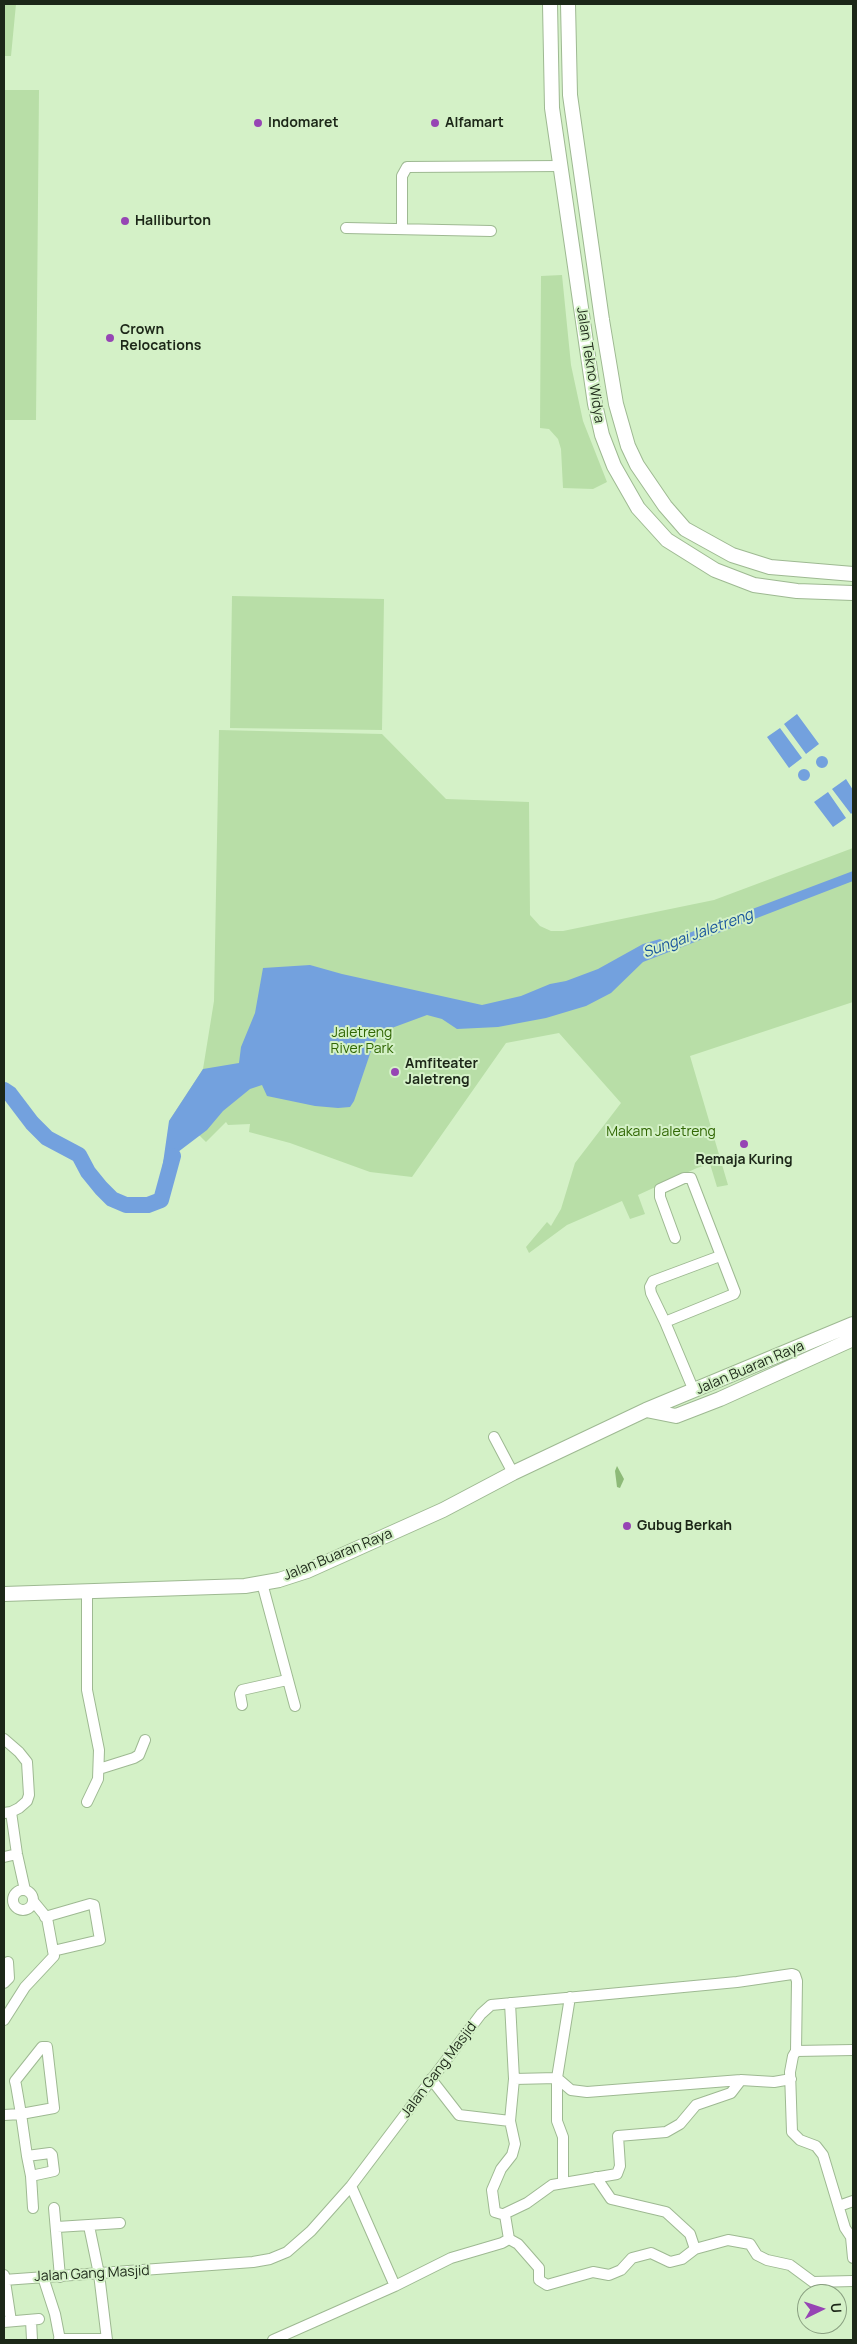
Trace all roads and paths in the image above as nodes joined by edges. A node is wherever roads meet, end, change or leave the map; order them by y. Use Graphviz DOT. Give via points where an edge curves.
graph roads {
  1 [pos="550,4"];
  2 [pos="568,4"];
  3 [pos="561,166"];
  4 [pos="346,228"];
  5 [pos="402,228"];
  6 [pos="491,231"];
  7 [pos="602,320"];
  8 [pos="582,323"];
  9 [pos="853,574"];
  10 [pos="853,593"];
  11 [pos="675,1238"];
  12 [pos="720,1256"];
  13 [pos="664,1322"];
  14 [pos="853,1324"];
  15 [pos="853,1340"];
  16 [pos="694,1391"];
  17 [pos="646,1410"];
  18 [pos="494,1437"];
  19 [pos="513,1473"];
  20 [pos="262,1583"];
  21 [pos="87,1590"];
  22 [pos="4,1594"];
  23 [pos="287,1680"];
  24 [pos="242,1705"];
  25 [pos="295,1706"];
  26 [pos="4,1739"];
  27 [pos="145,1740"];
  28 [pos="99,1769"];
  29 [pos="87,1802"];
  30 [pos="7,1813"];
  31 [pos="16,1854"];
  32 [pos="4,1857"];
  33 [pos="25,1890"];
  34 [pos="8,1898"];
  35 [pos="33,1901"];
  36 [pos="45,1916"];
  37 [pos="53,1951"];
  38 [pos="8,1962"];
  39 [pos="4,1983"];
  40 [pos="570,1997"];
  41 [pos="510,2003"];
  42 [pos="4,2020"];
  43 [pos="853,2050"];
  44 [pos="796,2051"];
  45 [pos="514,2078"];
  46 [pos="557,2078"];
  47 [pos="431,2079"];
  48 [pos="791,2079"];
  49 [pos="741,2080"];
  50 [pos="20,2114"];
  51 [pos="4,2115"];
  52 [pos="510,2121"];
  53 [pos="27,2156"];
  54 [pos="31,2176"];
  55 [pos="596,2177"];
  56 [pos="563,2182"];
  57 [pos="351,2186"];
  58 [pos="853,2201"];
  59 [pos="839,2206"];
  60 [pos="33,2208"];
  61 [pos="54,2208"];
  62 [pos="504,2214"];
  63 [pos="120,2223"];
  64 [pos="89,2226"];
  65 [pos="56,2227"];
  66 [pos="509,2239"];
  67 [pos="695,2249"];
  68 [pos="853,2258"];
  69 [pos="99,2274"];
  70 [pos="43,2277"];
  71 [pos="60,2277"];
  72 [pos="4,2278"];
  73 [pos="853,2281"];
  74 [pos="395,2286"];
  75 [pos="8,2321"];
  76 [pos="32,2340"];
  77 [pos="59,2340"];
  78 [pos="107,2340"];
  79 [pos="273,2340"];
  1 -- 3 [label="main road, Jalan Tekno Widya" via="551,100"];
  2 -- 7 [label="main road, Jalan Tekno Widya" via="570,94"];
  3 -- 5 [label="street" via="407,167 402,176"];
  3 -- 8 [label="main road, Jalan Tekno Widya"];
  4 -- 5 [label="street"];
  5 -- 6 [label="street"];
  7 -- 8 [label="main road"];
  7 -- 9 [label="main road, Jalan Tekno Widya" via="616,404 628,446 665,506 686,529 732,556 770,567"];
  8 -- 10 [label="main road, Jalan Tekno Widya" via="594,404 614,466 638,508 668,540 714,570 754,585 797,592"];
  11 -- 12 [label="street" via="660,1189 691,1178"];
  12 -- 13 [label="street" via="734,1294"];
  12 -- 13 [label="street" via="653,1281 651,1293"];
  13 -- 16 [label="street"];
  14 -- 16 [label="main road, Jalan Buaran Raya"];
  15 -- 17 [label="main road, Jalan Buaran Raya" via="676,1416"];
  16 -- 17 [label="main road, Jalan Buaran Raya"];
  17 -- 19 [label="main road, Jalan Buaran Raya"];
  18 -- 19 [label="street"];
  19 -- 20 [label="main road, Jalan Buaran Raya" via="367,1546 307,1571"];
  20 -- 21 [label="main road, Jalan Buaran Raya" via="203,1588"];
  20 -- 23 [label="street"];
  21 -- 22 [label="main road, Jalan Buaran Raya"];
  21 -- 28 [label="street" via="88,1690 99,1745"];
  23 -- 24 [label="street" via="242,1690"];
  23 -- 25 [label="street"];
  26 -- 30 [label="street" via="24,1757 29,1769 28,1801"];
  27 -- 28 [label="street" via="134,1758"];
  28 -- 29 [label="street" via="98,1780"];
  30 -- 31 [label="street"];
  31 -- 32 [label="street"];
  31 -- 33 [label="street"];
  33 -- 34 [label="street"];
  33 -- 35 [label="street"];
  34 -- 35 [label="street" via="20,1910 30,1908"];
  35 -- 36 [label="street"];
  36 -- 37 [label="street"];
  36 -- 37 [label="street" via="94,1905 100,1940"];
  37 -- 42 [label="street" via="54,1956 25,1987"];
  38 -- 39 [label="street" via="9,1978"];
  40 -- 41 [label="street, Jalan Gang Masjid"];
  40 -- 44 [label="street, Jalan Gang Masjid" via="792,1974 797,1981"];
  40 -- 46 [label="street"];
  41 -- 45 [label="street"];
  41 -- 47 [label="street, Jalan Gang Masjid" via="491,2005"];
  43 -- 44 [label="street"];
  44 -- 48 [label="street" via="791,2060"];
  45 -- 46 [label="street"];
  45 -- 52 [label="street"];
  46 -- 49 [label="street" via="571,2090 587,2092"];
  46 -- 56 [label="street" via="557,2121 563,2137"];
  47 -- 52 [label="street" via="459,2115"];
  47 -- 57 [label="street, Jalan Gang Masjid"];
  48 -- 49 [label="street" via="774,2082"];
  48 -- 59 [label="street" via="792,2132 800,2140 816,2146 823,2155"];
  49 -- 55 [label="street" via="731,2094 696,2105 680,2124 666,2132 618,2136 620,2170 616,2174"];
  50 -- 50 [label="street" via="54,2108 46,2046 16,2081"];
  50 -- 51 [label="street"];
  50 -- 53 [label="street"];
  52 -- 62 [label="street" via="514,2150 492,2190 495,2212"];
  53 -- 54 [label="street"];
  53 -- 54 [label="street" via="52,2155 54,2172"];
  54 -- 60 [label="street"];
  55 -- 56 [label="street"];
  55 -- 67 [label="street" via="611,2199 666,2212 690,2234"];
  56 -- 62 [label="street" via="552,2184 527,2203"];
  57 -- 69 [label="street, Jalan Gang Masjid" via="311,2231 287,2252 270,2259"];
  57 -- 74 [label="street"];
  58 -- 59 [label="street"];
  59 -- 68 [label="street" via="844,2228 851,2237"];
  61 -- 65 [label="street"];
  62 -- 66 [label="street"];
  63 -- 64 [label="street"];
  64 -- 65 [label="street"];
  64 -- 69 [label="street"];
  65 -- 71 [label="street"];
  66 -- 67 [label="street" via="540,2268 539,2280 547,2285 593,2272 609,2275 621,2270 632,2258 651,2253 670,2262 682,2259"];
  66 -- 74 [label="street" via="450,2258"];
  67 -- 73 [label="street" via="728,2240 750,2244 756,2255 790,2265 813,2282"];
  69 -- 71 [label="street, Jalan Gang Masjid"];
  69 -- 78 [label="street"];
  70 -- 71 [label="street, Jalan Gang Masjid"];
  70 -- 72 [label="street, Jalan Gang Masjid"];
  70 -- 77 [label="street" via="55,2314"];
  72 -- 75 [label="street"];
  74 -- 79 [label="street"];
  75 -- 76 [label="street" via="35,2319"];
  77 -- 78 [label="street"];
}
